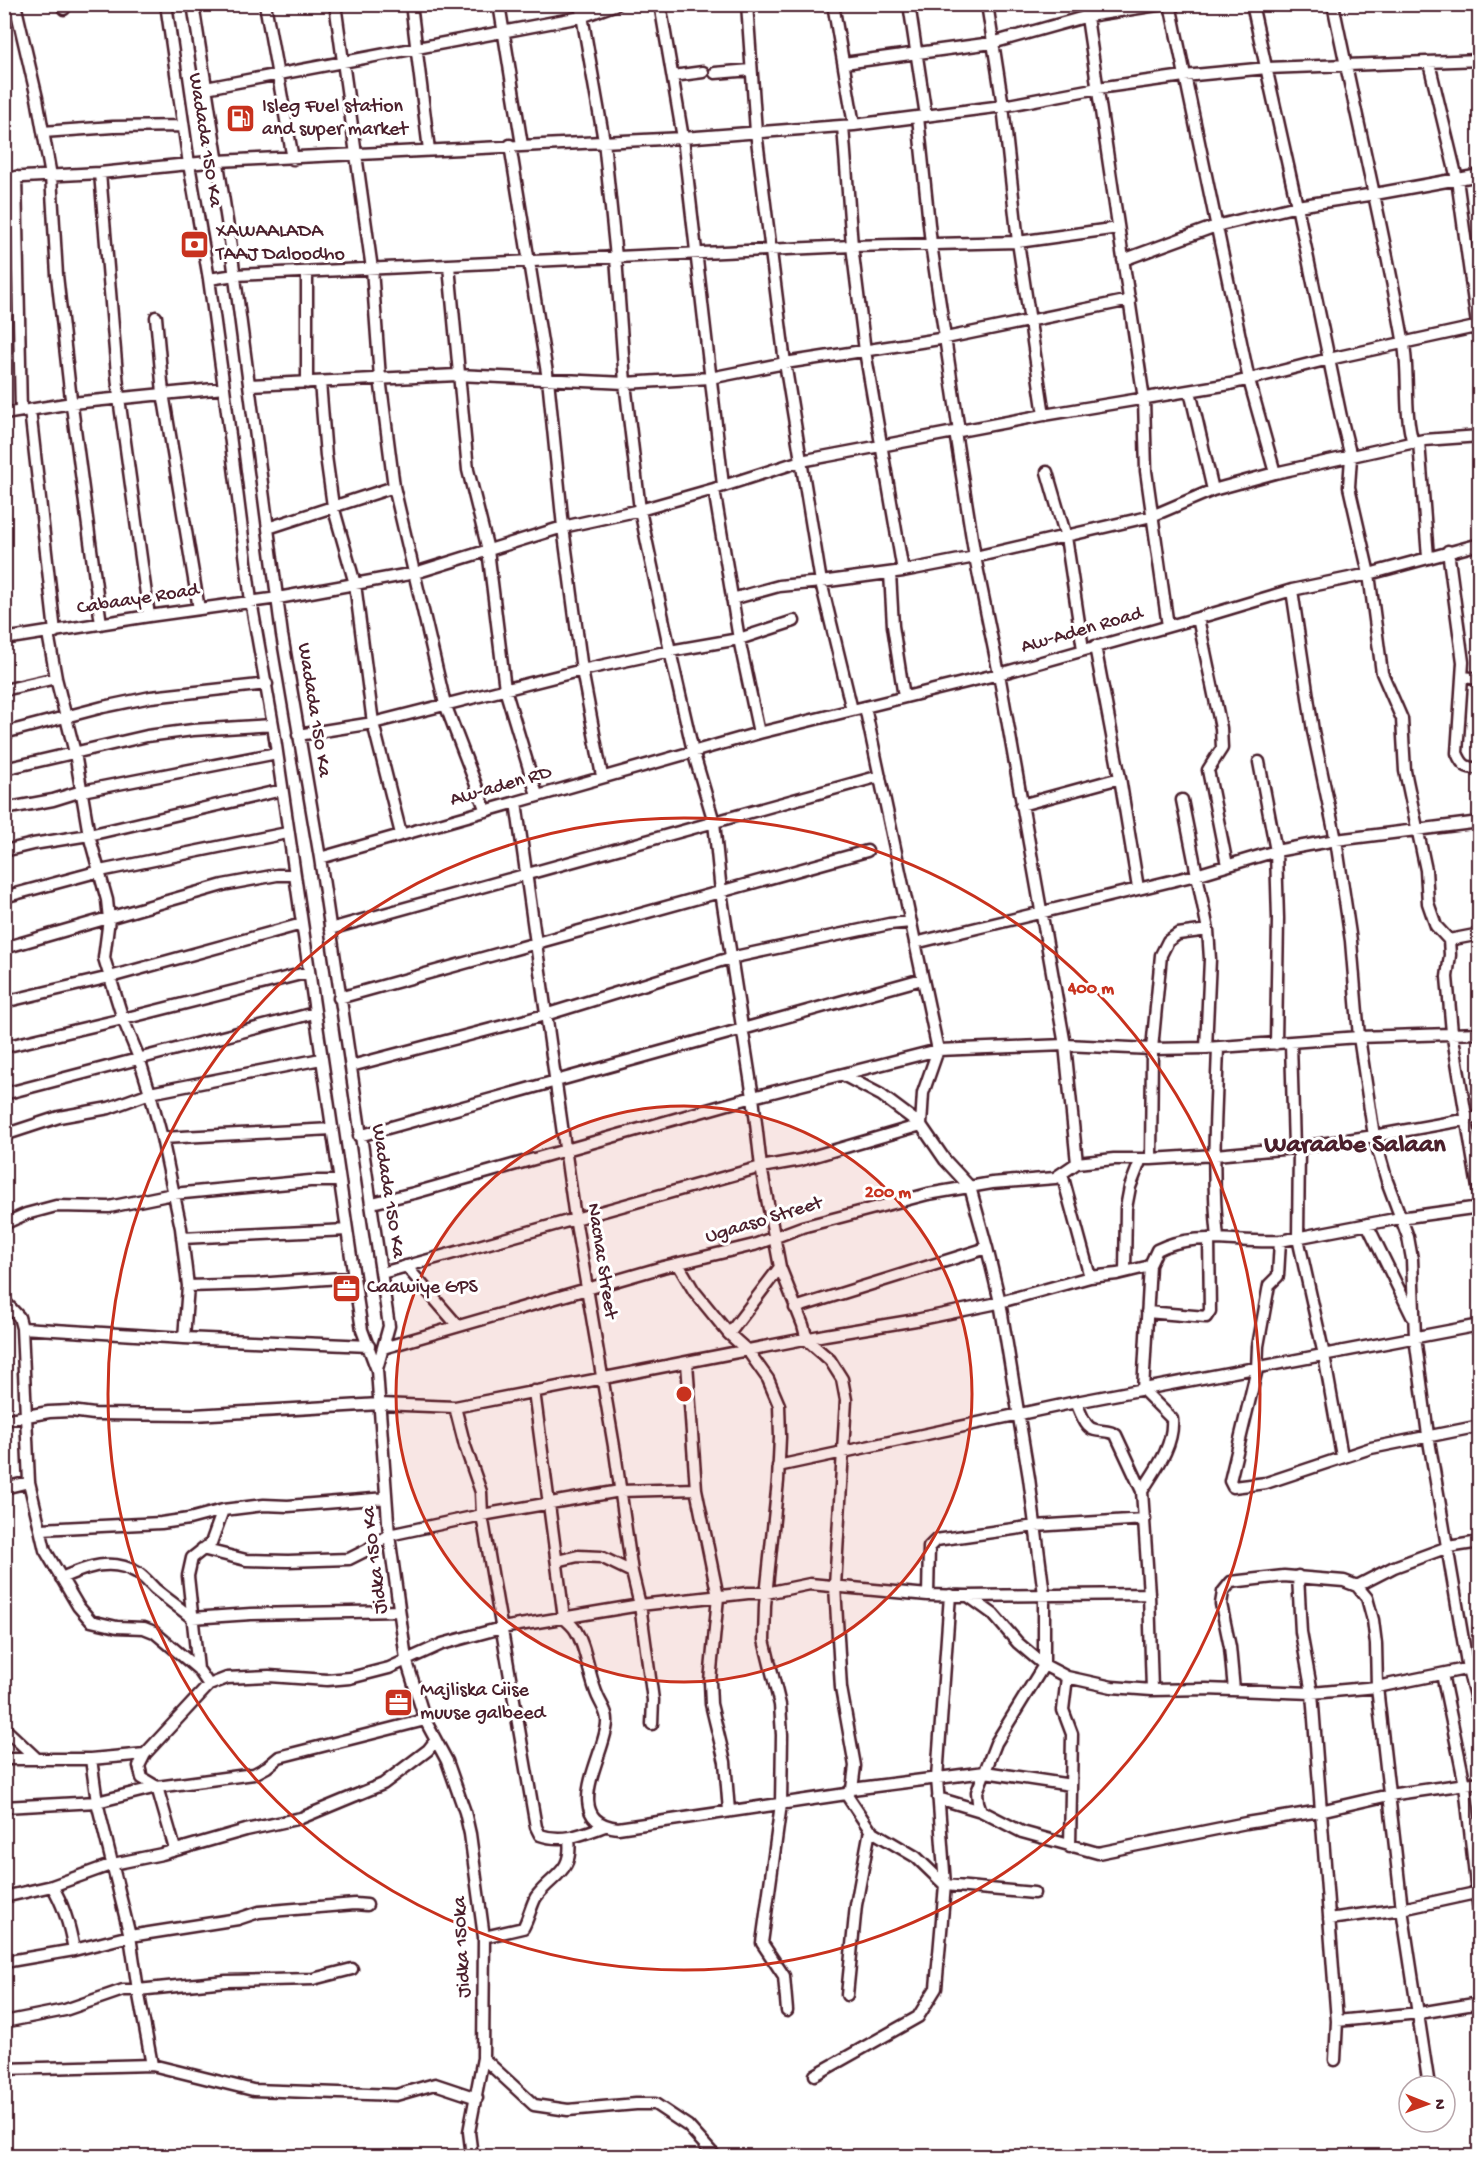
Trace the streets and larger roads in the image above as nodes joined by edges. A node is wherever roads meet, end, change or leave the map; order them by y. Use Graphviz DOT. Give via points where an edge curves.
graph roads {
  1 [pos="15,4"];
  2 [pos="166,4"];
  3 [pos="194,4"];
  4 [pos="265,4"];
  5 [pos="335,4"];
  6 [pos="411,4"];
  7 [pos="499,4"];
  8 [pos="580,4"];
  9 [pos="617,4"];
  10 [pos="660,4"];
  11 [pos="747,4"];
  12 [pos="833,4"];
  13 [pos="909,4"];
  14 [pos="987,4"];
  15 [pos="1085,4"];
  16 [pos="1164,4"];
  17 [pos="1170,4"];
  18 [pos="1252,4"];
  19 [pos="1333,4"];
  20 [pos="581,16"];
  21 [pos="1088,16"];
  22 [pos="502,32"];
  23 [pos="992,43"];
  24 [pos="417,46"];
  25 [pos="916,54"];
  26 [pos="1479,60"];
  27 [pos="344,61"];
  28 [pos="844,63"];
  29 [pos="1429,63"];
  30 [pos="1346,66"];
  31 [pos="1267,68"];
  32 [pos="751,70"];
  33 [pos="704,72"];
  34 [pos="716,73"];
  35 [pos="278,74"];
  36 [pos="673,76"];
  37 [pos="1184,76"];
  38 [pos="206,88"];
  39 [pos="1098,88"];
  40 [pos="1003,106"];
  41 [pos="922,116"];
  42 [pos="848,125"];
  43 [pos="183,126"];
  44 [pos="43,132"];
  45 [pos="756,132"];
  46 [pos="683,138"];
  47 [pos="604,141"];
  48 [pos="510,145"];
  49 [pos="522,145"];
  50 [pos="429,150"];
  51 [pos="356,156"];
  52 [pos="293,159"];
  53 [pos="218,161"];
  54 [pos="189,164"];
  55 [pos="100,173"];
  56 [pos="1479,175"];
  57 [pos="51,176"];
  58 [pos="10,177"];
  59 [pos="1457,179"];
  60 [pos="1375,194"];
  61 [pos="1297,206"];
  62 [pos="1216,226"];
  63 [pos="1118,228"];
  64 [pos="1018,242"];
  65 [pos="931,244"];
  66 [pos="852,246"];
  67 [pos="770,251"];
  68 [pos="695,255"];
  69 [pos="616,257"];
  70 [pos="1123,260"];
  71 [pos="530,261"];
  72 [pos="449,266"];
  73 [pos="372,269"];
  74 [pos="307,272"];
  75 [pos="235,275"];
  76 [pos="209,279"];
  77 [pos="1130,300"];
  78 [pos="156,317"];
  79 [pos="1030,321"];
  80 [pos="1479,327"];
  81 [pos="946,338"];
  82 [pos="1404,343"];
  83 [pos="1479,346"];
  84 [pos="865,351"];
  85 [pos="1329,359"];
  86 [pos="785,363"];
  87 [pos="457,375"];
  88 [pos="380,378"];
  89 [pos="710,378"];
  90 [pos="548,380"];
  91 [pos="1249,380"];
  92 [pos="320,381"];
  93 [pos="307,383"];
  94 [pos="625,383"];
  95 [pos="250,385"];
  96 [pos="224,388"];
  97 [pos="1190,391"];
  98 [pos="163,393"];
  99 [pos="119,398"];
  100 [pos="1144,399"];
  101 [pos="72,403"];
  102 [pos="26,410"];
  103 [pos="4,414"];
  104 [pos="1044,415"];
  105 [pos="957,432"];
  106 [pos="1479,436"];
  107 [pos="1416,443"];
  108 [pos="882,444"];
  109 [pos="1352,457"];
  110 [pos="801,461"];
  111 [pos="1047,472"];
  112 [pos="1275,473"];
  113 [pos="394,487"];
  114 [pos="718,487"];
  115 [pos="1213,490"];
  116 [pos="333,506"];
  117 [pos="640,510"];
  118 [pos="1152,516"];
  119 [pos="563,527"];
  120 [pos="268,528"];
  121 [pos="1066,537"];
  122 [pos="1479,544"];
  123 [pos="488,550"];
  124 [pos="1448,551"];
  125 [pos="975,557"];
  126 [pos="1428,557"];
  127 [pos="903,571"];
  128 [pos="415,573"];
  129 [pos="890,573"];
  130 [pos="1369,574"];
  131 [pos="821,582"];
  132 [pos="355,584"];
  133 [pos="1292,590"];
  134 [pos="278,598"];
  135 [pos="732,599"];
  136 [pos="251,601"];
  137 [pos="199,609"];
  138 [pos="149,616"];
  139 [pos="1198,618"];
  140 [pos="794,621"];
  141 [pos="101,624"];
  142 [pos="1168,626"];
  143 [pos="51,632"];
  144 [pos="4,639"];
  145 [pos="739,639"];
  146 [pos="1095,646"];
  147 [pos="1083,649"];
  148 [pos="670,651"];
  149 [pos="582,670"];
  150 [pos="999,674"];
  151 [pos="1463,677"];
  152 [pos="56,678"];
  153 [pos="1479,679"];
  154 [pos="267,684"];
  155 [pos="505,689"];
  156 [pos="4,690"];
  157 [pos="904,697"];
  158 [pos="445,704"];
  159 [pos="865,707"];
  160 [pos="852,711"];
  161 [pos="66,717"];
  162 [pos="373,723"];
  163 [pos="273,725"];
  164 [pos="4,733"];
  165 [pos="759,733"];
  166 [pos="298,735"];
  167 [pos="693,751"];
  168 [pos="75,753"];
  169 [pos="277,753"];
  170 [pos="1259,762"];
  171 [pos="1479,768"];
  172 [pos="4,770"];
  173 [pos="602,776"];
  174 [pos="880,776"];
  175 [pos="1120,778"];
  176 [pos="82,790"];
  177 [pos="282,790"];
  178 [pos="537,795"];
  179 [pos="1182,800"];
  180 [pos="516,802"];
  181 [pos="1021,805"];
  182 [pos="4,809"];
  183 [pos="486,811"];
  184 [pos="714,822"];
  185 [pos="1479,822"];
  186 [pos="1419,830"];
  187 [pos="287,833"];
  188 [pos="401,834"];
  189 [pos="89,835"];
  190 [pos="1336,840"];
  191 [pos="4,851"];
  192 [pos="867,851"];
  193 [pos="1276,851"];
  194 [pos="320,858"];
  195 [pos="1227,865"];
  196 [pos="100,871"];
  197 [pos="1196,874"];
  198 [pos="294,875"];
  199 [pos="527,875"];
  200 [pos="1138,888"];
  201 [pos="721,892"];
  202 [pos="4,897"];
  203 [pos="1041,913"];
  204 [pos="109,919"];
  205 [pos="911,922"];
  206 [pos="302,924"];
  207 [pos="330,929"];
  208 [pos="1208,930"];
  209 [pos="1479,934"];
  210 [pos="1449,940"];
  211 [pos="915,943"];
  212 [pos="536,944"];
  213 [pos="4,948"];
  214 [pos="730,958"];
  215 [pos="309,972"];
  216 [pos="110,977"];
  217 [pos="922,979"];
  218 [pos="339,998"];
  219 [pos="4,1002"];
  220 [pos="314,1012"];
  221 [pos="545,1015"];
  222 [pos="123,1019"];
  223 [pos="742,1028"];
  224 [pos="1452,1032"];
  225 [pos="1479,1033"];
  226 [pos="1359,1037"];
  227 [pos="1291,1043"];
  228 [pos="1276,1044"];
  229 [pos="1065,1045"];
  230 [pos="4,1047"];
  231 [pos="1152,1048"];
  232 [pos="1206,1048"];
  233 [pos="1218,1048"];
  234 [pos="938,1050"];
  235 [pos="139,1058"];
  236 [pos="321,1059"];
  237 [pos="351,1066"];
  238 [pos="843,1075"];
  239 [pos="555,1081"];
  240 [pos="150,1093"];
  241 [pos="4,1094"];
  242 [pos="753,1097"];
  243 [pos="1479,1117"];
  244 [pos="1467,1119"];
  245 [pos="921,1125"];
  246 [pos="332,1129"];
  247 [pos="4,1135"];
  248 [pos="359,1136"];
  249 [pos="1374,1136"];
  250 [pos="162,1138"];
  251 [pos="1297,1147"];
  252 [pos="565,1150"];
  253 [pos="1215,1155"];
  254 [pos="1146,1159"];
  255 [pos="1077,1163"];
  256 [pos="761,1167"];
  257 [pos="1062,1174"];
  258 [pos="340,1181"];
  259 [pos="970,1187"];
  260 [pos="173,1194"];
  261 [pos="1479,1200"];
  262 [pos="372,1203"];
  263 [pos="1479,1207"];
  264 [pos="575,1218"];
  265 [pos="1400,1218"];
  266 [pos="4,1224"];
  267 [pos="1367,1224"];
  268 [pos="347,1230"];
  269 [pos="775,1236"];
  270 [pos="182,1238"];
  271 [pos="1214,1238"];
  272 [pos="1298,1238"];
  273 [pos="1280,1241"];
  274 [pos="987,1248"];
  275 [pos="678,1264"];
  276 [pos="1150,1265"];
  277 [pos="406,1266"];
  278 [pos="780,1267"];
  279 [pos="1125,1272"];
  280 [pos="382,1273"];
  281 [pos="354,1277"];
  282 [pos="1090,1277"];
  283 [pos="188,1286"];
  284 [pos="587,1289"];
  285 [pos="4,1300"];
  286 [pos="1000,1302"];
  287 [pos="795,1308"];
  288 [pos="1147,1311"];
  289 [pos="1413,1318"];
  290 [pos="1479,1325"];
  291 [pos="458,1326"];
  292 [pos="22,1328"];
  293 [pos="729,1334"];
  294 [pos="1415,1337"];
  295 [pos="184,1338"];
  296 [pos="807,1340"];
  297 [pos="369,1346"];
  298 [pos="383,1348"];
  299 [pos="748,1351"];
  300 [pos="1324,1355"];
  301 [pos="687,1363"];
  302 [pos="1257,1369"];
  303 [pos="377,1370"];
  304 [pos="601,1377"];
  305 [pos="1143,1390"];
  306 [pos="534,1391"];
  307 [pos="1076,1402"];
  308 [pos="380,1404"];
  309 [pos="455,1407"];
  310 [pos="1017,1415"];
  311 [pos="26,1418"];
  312 [pos="4,1420"];
  313 [pos="1479,1426"];
  314 [pos="1428,1435"];
  315 [pos="842,1453"];
  316 [pos="1342,1456"];
  317 [pos="778,1466"];
  318 [pos="29,1482"];
  319 [pos="4,1488"];
  320 [pos="696,1489"];
  321 [pos="620,1491"];
  322 [pos="1143,1491"];
  323 [pos="386,1498"];
  324 [pos="549,1504"];
  325 [pos="223,1510"];
  326 [pos="482,1515"];
  327 [pos="1145,1519"];
  328 [pos="1035,1526"];
  329 [pos="41,1529"];
  330 [pos="389,1535"];
  331 [pos="1479,1542"];
  332 [pos="1448,1547"];
  333 [pos="202,1549"];
  334 [pos="557,1561"];
  335 [pos="632,1572"];
  336 [pos="1298,1576"];
  337 [pos="61,1578"];
  338 [pos="836,1586"];
  339 [pos="1358,1586"];
  340 [pos="766,1593"];
  341 [pos="1044,1594"];
  342 [pos="1149,1594"];
  343 [pos="928,1595"];
  344 [pos="950,1595"];
  345 [pos="968,1596"];
  346 [pos="717,1597"];
  347 [pos="640,1605"];
  348 [pos="399,1611"];
  349 [pos="192,1618"];
  350 [pos="564,1618"];
  351 [pos="501,1628"];
  352 [pos="406,1659"];
  353 [pos="1044,1665"];
  354 [pos="1474,1667"];
  355 [pos="198,1669"];
  356 [pos="1442,1674"];
  357 [pos="1067,1677"];
  358 [pos="209,1685"];
  359 [pos="1377,1687"];
  360 [pos="1152,1690"];
  361 [pos="1234,1690"];
  362 [pos="1312,1693"];
  363 [pos="1479,1715"];
  364 [pos="425,1720"];
  365 [pos="652,1724"];
  366 [pos="4,1728"];
  367 [pos="435,1741"];
  368 [pos="145,1754"];
  369 [pos="36,1758"];
  370 [pos="4,1759"];
  371 [pos="91,1759"];
  372 [pos="985,1772"];
  373 [pos="936,1778"];
  374 [pos="1479,1782"];
  375 [pos="1071,1785"];
  376 [pos="1465,1785"];
  377 [pos="157,1787"];
  378 [pos="849,1792"];
  379 [pos="1389,1795"];
  380 [pos="938,1798"];
  381 [pos="97,1802"];
  382 [pos="781,1804"];
  383 [pos="4,1807"];
  384 [pos="981,1810"];
  385 [pos="729,1811"];
  386 [pos="1320,1811"];
  387 [pos="605,1826"];
  388 [pos="870,1830"];
  389 [pos="569,1839"];
  390 [pos="1070,1846"];
  391 [pos="175,1850"];
  392 [pos="113,1864"];
  393 [pos="945,1885"];
  394 [pos="52,1886"];
  395 [pos="1478,1892"];
  396 [pos="1034,1893"];
  397 [pos="4,1897"];
  398 [pos="367,1905"];
  399 [pos="1402,1909"];
  400 [pos="1329,1919"];
  401 [pos="1479,1921"];
  402 [pos="130,1936"];
  403 [pos="484,1937"];
  404 [pos="74,1950"];
  405 [pos="4,1962"];
  406 [pos="352,1969"];
  407 [pos="138,1990"];
  408 [pos="847,1995"];
  409 [pos="1479,2003"];
  410 [pos="787,2011"];
  411 [pos="1419,2013"];
  412 [pos="1337,2021"];
  413 [pos="4,2022"];
  414 [pos="483,2058"];
  415 [pos="1335,2060"];
  416 [pos="153,2065"];
  417 [pos="4,2069"];
  418 [pos="1427,2074"];
  419 [pos="815,2075"];
  420 [pos="477,2098"];
  421 [pos="472,2157"];
  422 [pos="715,2157"];
  1 -- 44 [label="street"];
  2 -- 43 [label="street, Wadada 150 Ka"];
  3 -- 38 [label="street, Wadada 150 Ka"];
  4 -- 35 [label="street"];
  5 -- 27 [label="street"];
  6 -- 24 [label="street"];
  7 -- 22 [label="street"];
  8 -- 20 [label="street"];
  9 -- 20 [label="street"];
  10 -- 36 [label="street"];
  11 -- 32 [label="street"];
  12 -- 28 [label="street"];
  13 -- 25 [label="street"];
  14 -- 23 [label="street"];
  15 -- 21 [label="street"];
  16 -- 21 [label="street"];
  17 -- 37 [label="street"];
  18 -- 31 [label="street"];
  19 -- 30 [label="street"];
  20 -- 22 [label="street"];
  20 -- 47 [label="street"];
  21 -- 23 [label="street"];
  21 -- 39 [label="street"];
  22 -- 24 [label="street"];
  22 -- 49 [label="street"];
  23 -- 25 [label="street"];
  23 -- 40 [label="street"];
  24 -- 27 [label="street"];
  24 -- 50 [label="street"];
  25 -- 28 [label="street"];
  25 -- 41 [label="street"];
  26 -- 29 [label="street"];
  27 -- 35 [label="street"];
  27 -- 51 [label="street"];
  28 -- 42 [label="street"];
  29 -- 30 [label="street"];
  29 -- 59 [label="street"];
  30 -- 31 [label="street"];
  30 -- 60 [label="street"];
  31 -- 37 [label="street"];
  31 -- 61 [label="street"];
  32 -- 34 [label="street"];
  32 -- 45 [label="street"];
  33 -- 36 [label="street"];
  35 -- 38 [label="street"];
  35 -- 52 [label="street"];
  36 -- 46 [label="street"];
  37 -- 39 [label="street"];
  37 -- 62 [label="street"];
  38 -- 53 [label="street, Wadada 150 Ka"];
  39 -- 40 [label="street"];
  39 -- 63 [label="street"];
  40 -- 41 [label="street"];
  40 -- 64 [label="street"];
  41 -- 42 [label="street"];
  41 -- 65 [label="street"];
  42 -- 45 [label="street"];
  42 -- 66 [label="street"];
  43 -- 44 [label="street"];
  43 -- 54 [label="street, Wadada 150 Ka"];
  44 -- 57 [label="street"];
  45 -- 46 [label="street"];
  45 -- 67 [label="street"];
  46 -- 47 [label="street"];
  46 -- 68 [label="street"];
  47 -- 49 [label="street"];
  47 -- 69 [label="street"];
  48 -- 49 [label="street"];
  48 -- 50 [label="street"];
  48 -- 71 [label="street"];
  50 -- 51 [label="street"];
  51 -- 52 [label="street"];
  51 -- 73 [label="street"];
  52 -- 53 [label="street"];
  53 -- 54 [label="street"];
  53 -- 75 [label="street, Wadada 150 Ka"];
  54 -- 55 [label="street"];
  54 -- 76 [label="street, Wadada 150 Ka"];
  55 -- 57 [label="street"];
  55 -- 99 [label="street"];
  56 -- 59 [label="street"];
  57 -- 58 [label="street"];
  57 -- 101 [label="street" via="57,275"];
  58 -- 102 [label="street"];
  59 -- 60 [label="street"];
  59 -- 80 [label="street"];
  60 -- 61 [label="street"];
  60 -- 82 [label="street"];
  61 -- 62 [label="street"];
  61 -- 85 [label="street"];
  62 -- 70 [label="street"];
  62 -- 91 [label="street"];
  63 -- 64 [label="street"];
  63 -- 70 [label="street"];
  64 -- 65 [label="street"];
  64 -- 79 [label="street"];
  65 -- 66 [label="street"];
  65 -- 81 [label="street"];
  66 -- 67 [label="street"];
  66 -- 84 [label="street"];
  67 -- 68 [label="street"];
  67 -- 86 [label="street"];
  68 -- 69 [label="street"];
  68 -- 89 [label="street"];
  69 -- 71 [label="street"];
  69 -- 94 [label="street"];
  70 -- 77 [label="street"];
  71 -- 72 [label="street"];
  71 -- 90 [label="street"];
  72 -- 73 [label="street"];
  72 -- 87 [label="street"];
  73 -- 74 [label="street"];
  73 -- 88 [label="street"];
  74 -- 75 [label="street"];
  74 -- 93 [label="street"];
  75 -- 76 [label="street"];
  75 -- 95 [label="street, Wadada 150 Ka"];
  76 -- 96 [label="street, Wadada 150 Ka"];
  77 -- 79 [label="street"];
  77 -- 100 [label="street"];
  78 -- 98 [label="street"];
  79 -- 81 [label="street"];
  79 -- 104 [label="street"];
  80 -- 82 [label="street, Cabaaye Road"];
  80 -- 83 [label="street"];
  81 -- 84 [label="street"];
  81 -- 105 [label="street"];
  82 -- 85 [label="street, Cabaaye Road"];
  82 -- 107 [label="street" via="1408,428"];
  84 -- 86 [label="street"];
  84 -- 108 [label="street"];
  85 -- 91 [label="street, Cabaaye Road"];
  85 -- 109 [label="street"];
  86 -- 89 [label="street"];
  86 -- 110 [label="street"];
  87 -- 88 [label="street"];
  87 -- 90 [label="street"];
  87 -- 123 [label="street" via="468,470"];
  88 -- 92 [label="street"];
  88 -- 113 [label="street"];
  89 -- 94 [label="street"];
  89 -- 114 [label="street"];
  90 -- 94 [label="street"];
  90 -- 119 [label="street"];
  91 -- 97 [label="street, Cabaaye Road"];
  91 -- 112 [label="street"];
  92 -- 93 [label="street"];
  92 -- 116 [label="street"];
  93 -- 95 [label="street"];
  94 -- 117 [label="street"];
  95 -- 120 [label="street, Wadada 150 Ka"];
  96 -- 98 [label="street"];
  96 -- 136 [label="street, Wadada 150 Ka"];
  97 -- 100 [label="street, Cabaaye Road"];
  97 -- 115 [label="street"];
  98 -- 99 [label="street"];
  98 -- 137 [label="street"];
  99 -- 101 [label="street"];
  99 -- 138 [label="street"];
  100 -- 104 [label="street, Cabaaye Road"];
  100 -- 118 [label="street"];
  101 -- 102 [label="street"];
  101 -- 141 [label="street"];
  102 -- 103 [label="street"];
  102 -- 143 [label="street"];
  104 -- 105 [label="street, Cabaaye Road"];
  105 -- 108 [label="street, Cabaaye Road"];
  105 -- 125 [label="street"];
  106 -- 107 [label="street"];
  107 -- 109 [label="street"];
  107 -- 126 [label="street"];
  108 -- 110 [label="street, Cabaaye Road"];
  108 -- 127 [label="street"];
  109 -- 112 [label="street"];
  109 -- 130 [label="street" via="1349,487"];
  110 -- 114 [label="street, Cabaaye Road"];
  110 -- 131 [label="street"];
  111 -- 121 [label="street"];
  112 -- 115 [label="street"];
  113 -- 116 [label="street"];
  113 -- 128 [label="street"];
  114 -- 117 [label="street, Cabaaye Road"];
  114 -- 135 [label="street"];
  115 -- 118 [label="street"];
  116 -- 120 [label="street"];
  116 -- 132 [label="street"];
  117 -- 119 [label="street, Cabaaye Road"];
  117 -- 148 [label="street"];
  118 -- 121 [label="street"];
  118 -- 142 [label="street"];
  119 -- 123 [label="street, Cabaaye Road"];
  119 -- 149 [label="street"];
  120 -- 134 [label="street, Wadada 150 Ka"];
  121 -- 125 [label="street"];
  121 -- 147 [label="street"];
  122 -- 124 [label="street, Aw-Aden Road"];
  123 -- 128 [label="street, Cabaaye Road"];
  123 -- 155 [label="street"];
  124 -- 126 [label="street, Aw-Aden Road"];
  124 -- 151 [label="street"];
  125 -- 127 [label="street"];
  125 -- 150 [label="street"];
  126 -- 130 [label="street, Aw-Aden Road"];
  127 -- 129 [label="street"];
  128 -- 132 [label="street, Cabaaye Road"];
  128 -- 158 [label="street"];
  129 -- 131 [label="street"];
  129 -- 157 [label="street"];
  130 -- 133 [label="street, Aw-Aden Road"];
  130 -- 186 [label="street" via="1382,673 1402,719 1405,771"];
  131 -- 135 [label="street" via="778,586"];
  131 -- 160 [label="street"];
  132 -- 134 [label="street, Cabaaye Road"];
  132 -- 162 [label="street"];
  133 -- 139 [label="street, Aw-Aden Road"];
  133 -- 190 [label="street" via="1313,731"];
  134 -- 136 [label="street, Cabaaye Road"];
  134 -- 166 [label="street, Wadada 150 Ka"];
  135 -- 145 [label="street"];
  136 -- 137 [label="street, Cabaaye Road"];
  136 -- 154 [label="street, Wadada 150 Ka"];
  137 -- 138 [label="street, Cabaaye Road"];
  138 -- 141 [label="street, Cabaaye Road"];
  139 -- 142 [label="street, Aw-Aden Road"];
  139 -- 195 [label="street" via="1221,728 1222,748 1208,770"];
  140 -- 145 [label="street"];
  141 -- 143 [label="street, Cabaaye Road"];
  142 -- 146 [label="street, Aw-Aden Road"];
  143 -- 144 [label="street, Cabaaye Road"];
  143 -- 152 [label="street"];
  145 -- 148 [label="street"];
  145 -- 165 [label="street"];
  146 -- 147 [label="street, Aw-Aden Road"];
  146 -- 175 [label="street"];
  147 -- 150 [label="street, Aw-Aden Road"];
  148 -- 149 [label="street"];
  148 -- 167 [label="street"];
  149 -- 155 [label="street"];
  149 -- 173 [label="street"];
  150 -- 157 [label="street, Aw-Aden Road"];
  150 -- 181 [label="street"];
  151 -- 153 [label="street"];
  151 -- 171 [label="street" via="1457,753 1461,764 1469,769"];
  152 -- 156 [label="street"];
  152 -- 161 [label="street"];
  154 -- 161 [label="street" via="151,697"];
  154 -- 163 [label="street, Wadada 150 Ka"];
  155 -- 158 [label="street"];
  155 -- 178 [label="street"];
  157 -- 159 [label="street, Aw-Aden Road"];
  158 -- 162 [label="street"];
  158 -- 183 [label="street"];
  159 -- 160 [label="street, Aw-Aden Road"];
  159 -- 174 [label="street"];
  160 -- 165 [label="street, Aw-Aden Road"];
  161 -- 164 [label="street"];
  161 -- 168 [label="street"];
  162 -- 166 [label="street"];
  162 -- 188 [label="street"];
  163 -- 168 [label="street" via="147,736"];
  163 -- 169 [label="street, Wadada 150 Ka"];
  165 -- 167 [label="street, Aw-Aden Road"];
  166 -- 194 [label="street, Wadada 150 Ka"];
  167 -- 173 [label="street, Aw-aden RD"];
  167 -- 184 [label="street"];
  168 -- 172 [label="street"];
  168 -- 176 [label="street"];
  169 -- 176 [label="street"];
  169 -- 177 [label="street, Wadada 150 Ka"];
  170 -- 193 [label="street"];
  173 -- 178 [label="street, Aw-aden RD"];
  174 -- 184 [label="street"];
  174 -- 205 [label="street"];
  175 -- 181 [label="street"];
  175 -- 200 [label="street"];
  176 -- 182 [label="street"];
  176 -- 189 [label="street"];
  177 -- 187 [label="street, Wadada 150 Ka"];
  177 -- 189 [label="street"];
  178 -- 180 [label="street, Aw-aden RD"];
  179 -- 197 [label="street"];
  180 -- 183 [label="street, Aw-aden RD"];
  180 -- 199 [label="street, Nacnac Street"];
  181 -- 203 [label="street"];
  183 -- 188 [label="street, Aw-aden RD"];
  184 -- 199 [label="street"];
  184 -- 201 [label="street"];
  185 -- 186 [label="street"];
  186 -- 190 [label="street"];
  186 -- 210 [label="street" via="1428,903 1436,926"];
  187 -- 196 [label="street"];
  187 -- 198 [label="street, Wadada 150 Ka"];
  188 -- 194 [label="street, Aw-aden RD"];
  189 -- 191 [label="street"];
  189 -- 196 [label="street"];
  190 -- 193 [label="street"];
  190 -- 226 [label="street" via="1351,941"];
  192 -- 201 [label="street"];
  193 -- 195 [label="street"];
  193 -- 228 [label="street"];
  194 -- 207 [label="street, Wadada 150 Ka"];
  195 -- 197 [label="street"];
  196 -- 202 [label="street"];
  196 -- 204 [label="street"];
  197 -- 200 [label="street"];
  197 -- 208 [label="street"];
  198 -- 204 [label="street" via="223,885"];
  198 -- 206 [label="street, Wadada 150 Ka"];
  199 -- 207 [label="street"];
  199 -- 212 [label="street, Nacnac Street"];
  200 -- 203 [label="street"];
  201 -- 212 [label="street"];
  201 -- 214 [label="street"];
  203 -- 211 [label="street"];
  203 -- 229 [label="street"];
  204 -- 213 [label="street"];
  204 -- 216 [label="street" via="104,958"];
  205 -- 211 [label="street"];
  205 -- 214 [label="street"];
  206 -- 215 [label="street, Wadada 150 Ka"];
  206 -- 216 [label="street"];
  207 -- 218 [label="street, Wadada 150 Ka"];
  208 -- 231 [label="street" via="1178,934 1168,941 1161,955"];
  208 -- 232 [label="street"];
  209 -- 210 [label="street"];
  210 -- 224 [label="street" via="1447,977"];
  211 -- 217 [label="street"];
  212 -- 218 [label="street"];
  212 -- 221 [label="street, Nacnac Street"];
  214 -- 221 [label="street"];
  214 -- 223 [label="street"];
  215 -- 220 [label="street, Wadada 150 Ka"];
  215 -- 222 [label="street"];
  216 -- 219 [label="street"];
  216 -- 222 [label="street"];
  217 -- 223 [label="street"];
  217 -- 234 [label="street"];
  218 -- 237 [label="street, Wadada 150 Ka"];
  220 -- 235 [label="street"];
  220 -- 236 [label="street, Wadada 150 Ka"];
  221 -- 237 [label="street"];
  221 -- 239 [label="street, Nacnac Street"];
  222 -- 230 [label="street"];
  222 -- 235 [label="street"];
  223 -- 239 [label="street"];
  223 -- 242 [label="street"];
  224 -- 225 [label="street"];
  224 -- 226 [label="street"];
  224 -- 244 [label="street"];
  226 -- 227 [label="street"];
  226 -- 249 [label="street"];
  227 -- 228 [label="street"];
  227 -- 251 [label="street"];
  228 -- 233 [label="street"];
  229 -- 231 [label="street"];
  229 -- 234 [label="street"];
  229 -- 255 [label="street"];
  231 -- 232 [label="street"];
  231 -- 254 [label="street"];
  232 -- 233 [label="street"];
  233 -- 253 [label="street"];
  234 -- 238 [label="street"];
  234 -- 245 [label="street" via="923,1093"];
  235 -- 240 [label="street"];
  235 -- 241 [label="street"];
  236 -- 240 [label="street"];
  236 -- 246 [label="street, Wadada 150 Ka"];
  237 -- 248 [label="street, Wadada 150 Ka"];
  238 -- 242 [label="street"];
  238 -- 245 [label="street" via="881,1095"];
  239 -- 248 [label="street"];
  239 -- 252 [label="street, Nacnac Street"];
  240 -- 247 [label="street" via="109,1108 59,1117"];
  240 -- 250 [label="street"];
  242 -- 252 [label="street"];
  242 -- 256 [label="street"];
  243 -- 244 [label="street"];
  244 -- 249 [label="street"];
  244 -- 261 [label="street"];
  245 -- 256 [label="street" via="801,1160"];
  245 -- 259 [label="street"];
  246 -- 250 [label="street"];
  246 -- 258 [label="street, Wadada 150 Ka"];
  248 -- 262 [label="street, Wadada 150 Ka"];
  249 -- 251 [label="street"];
  249 -- 265 [label="street"];
  250 -- 260 [label="street"];
  251 -- 253 [label="street"];
  251 -- 272 [label="street"];
  252 -- 262 [label="street"];
  252 -- 264 [label="street, Nacnac Street"];
  253 -- 254 [label="street"];
  253 -- 271 [label="street"];
  254 -- 255 [label="street"];
  254 -- 279 [label="street" via="1130,1186"];
  255 -- 257 [label="street, Ugaaso Street"];
  256 -- 264 [label="street"];
  256 -- 269 [label="street"];
  257 -- 259 [label="street, Ugaaso Street" via="1045,1180"];
  257 -- 282 [label="street"];
  258 -- 260 [label="street"];
  258 -- 268 [label="street, Wadada 150 Ka"];
  259 -- 269 [label="street, Ugaaso Street" via="928,1194"];
  259 -- 274 [label="street"];
  260 -- 266 [label="street" via="109,1207 56,1206"];
  260 -- 270 [label="street"];
  262 -- 280 [label="street, Wadada 150 Ka"];
  263 -- 265 [label="street"];
  264 -- 277 [label="street"];
  264 -- 284 [label="street, Nacnac Street"];
  265 -- 267 [label="street"];
  265 -- 289 [label="street" via="1412,1260"];
  267 -- 272 [label="street"];
  267 -- 289 [label="street"];
  268 -- 270 [label="street"];
  268 -- 281 [label="street, Wadada 150 Ka"];
  269 -- 275 [label="street, Ugaaso Street"];
  269 -- 278 [label="street"];
  270 -- 283 [label="street"];
  271 -- 273 [label="street"];
  271 -- 276 [label="street" via="1166,1245 1157,1250"];
  271 -- 288 [label="street" via="1210,1311 1206,1317"];
  272 -- 273 [label="street"];
  272 -- 300 [label="street"];
  273 -- 302 [label="street" via="1278,1276 1269,1285"];
  274 -- 286 [label="street"];
  274 -- 287 [label="street"];
  275 -- 284 [label="street, Ugaaso Street"];
  275 -- 293 [label="street"];
  276 -- 279 [label="street"];
  276 -- 288 [label="street"];
  277 -- 280 [label="street"];
  277 -- 291 [label="street"];
  278 -- 287 [label="street"];
  278 -- 293 [label="street"];
  279 -- 282 [label="street"];
  280 -- 298 [label="street, Wadada 150 Ka" via="389,1326"];
  281 -- 283 [label="street"];
  281 -- 297 [label="street, Wadada 150 Ka" via="362,1330"];
  282 -- 286 [label="street"];
  283 -- 295 [label="street"];
  284 -- 291 [label="street, Ugaaso Street"];
  284 -- 304 [label="street, Nacnac Street"];
  285 -- 292 [label="street" via="19,1317"];
  286 -- 296 [label="street"];
  286 -- 310 [label="street"];
  287 -- 296 [label="street"];
  288 -- 305 [label="street"];
  289 -- 294 [label="street"];
  290 -- 294 [label="street"];
  291 -- 298 [label="street, Ugaaso Street"];
  292 -- 295 [label="street"];
  292 -- 311 [label="street"];
  293 -- 299 [label="street"];
  294 -- 300 [label="street"];
  294 -- 314 [label="street"];
  295 -- 297 [label="street"];
  296 -- 299 [label="street"];
  296 -- 315 [label="street" via="830,1360 842,1379 846,1400"];
  297 -- 303 [label="street, Wadada 150 Ka"];
  298 -- 303 [label="street, Wadada 150 Ka"];
  299 -- 301 [label="street"];
  299 -- 317 [label="street" via="768,1379 779,1405"];
  300 -- 302 [label="street"];
  300 -- 316 [label="street"];
  301 -- 304 [label="street"];
  301 -- 320 [label="street"];
  302 -- 305 [label="street"];
  302 -- 316 [label="street" via="1230,1481 1233,1488 1266,1482"];
  303 -- 308 [label="street, Jidka 150 Ka"];
  304 -- 306 [label="street"];
  304 -- 321 [label="street, Nacnac Street"];
  305 -- 307 [label="street"];
  305 -- 322 [label="street" via="1172,1419 1173,1430 1168,1447"];
  306 -- 309 [label="street"];
  306 -- 324 [label="street"];
  307 -- 310 [label="street"];
  307 -- 322 [label="street" via="1088,1427 1111,1431 1116,1436"];
  308 -- 309 [label="street"];
  308 -- 311 [label="street" via="194,1415 71,1411"];
  308 -- 323 [label="street, Jidka 150 Ka"];
  309 -- 326 [label="street" via="481,1492"];
  310 -- 315 [label="street"];
  310 -- 328 [label="street"];
  311 -- 312 [label="street"];
  311 -- 318 [label="street"];
  313 -- 314 [label="street"];
  314 -- 316 [label="street"];
  314 -- 332 [label="street"];
  315 -- 317 [label="street"];
  315 -- 338 [label="street"];
  317 -- 340 [label="street"];
  318 -- 319 [label="street"];
  318 -- 329 [label="street"];
  320 -- 321 [label="street"];
  320 -- 346 [label="street"];
  321 -- 324 [label="street"];
  321 -- 335 [label="street, Nacnac Street"];
  322 -- 327 [label="street"];
  323 -- 325 [label="street"];
  323 -- 330 [label="street, Jidka 150 Ka"];
  324 -- 326 [label="street"];
  324 -- 334 [label="street"];
  325 -- 329 [label="street" via="160,1523"];
  325 -- 333 [label="street" via="211,1543"];
  326 -- 330 [label="street"];
  326 -- 351 [label="street"];
  327 -- 328 [label="street"];
  327 -- 342 [label="street"];
  328 -- 341 [label="street"];
  328 -- 343 [label="street" via="936,1540 929,1547"];
  329 -- 337 [label="street" via="45,1550"];
  330 -- 333 [label="street" via="349,1558 246,1560"];
  330 -- 348 [label="street, Jidka 150 Ka"];
  331 -- 332 [label="street"];
  332 -- 339 [label="street" via="1394,1567"];
  332 -- 354 [label="street"];
  333 -- 349 [label="street" via="192,1558 188,1576"];
  334 -- 335 [label="street" via="578,1556 601,1557"];
  334 -- 350 [label="street"];
  335 -- 347 [label="street, Nacnac Street"];
  336 -- 339 [label="street"];
  336 -- 361 [label="street" via="1231,1582 1222,1592"];
  336 -- 362 [label="street" via="1300,1632"];
  337 -- 349 [label="street" via="105,1564 123,1566 139,1573"];
  337 -- 355 [label="street" via="91,1621 154,1632"];
  338 -- 340 [label="street" via="810,1584"];
  338 -- 343 [label="street"];
  338 -- 378 [label="street" via="841,1688 855,1766"];
  339 -- 359 [label="street" via="1367,1598 1373,1620"];
  340 -- 346 [label="street"];
  340 -- 382 [label="street" via="764,1640 780,1705"];
  341 -- 342 [label="street"];
  341 -- 345 [label="street"];
  341 -- 353 [label="street"];
  342 -- 360 [label="street"];
  343 -- 344 [label="street"];
  344 -- 345 [label="street"];
  344 -- 373 [label="street"];
  345 -- 353 [label="street" via="993,1614"];
  346 -- 347 [label="street"];
  346 -- 385 [label="street" via="711,1704 725,1762"];
  347 -- 350 [label="street"];
  347 -- 365 [label="street, Nacnac Street" via="653,1700"];
  348 -- 349 [label="street"];
  348 -- 352 [label="street, Jidka 150 Ka"];
  349 -- 355 [label="street"];
  350 -- 351 [label="street"];
  350 -- 387 [label="street" via="574,1628 605,1711 607,1724 587,1800 591,1814"];
  351 -- 352 [label="street" via="442,1644"];
  351 -- 389 [label="street" via="536,1827 540,1835"];
  352 -- 358 [label="street" via="351,1678 227,1678"];
  352 -- 364 [label="street, Jidka 150 Ka"];
  353 -- 357 [label="street"];
  353 -- 372 [label="street" via="996,1743"];
  354 -- 356 [label="street"];
  354 -- 363 [label="street"];
  355 -- 358 [label="street"];
  356 -- 359 [label="street"];
  356 -- 376 [label="street"];
  357 -- 360 [label="street" via="1112,1687"];
  357 -- 375 [label="street" via="1063,1710 1072,1734"];
  358 -- 368 [label="street"];
  359 -- 362 [label="street"];
  359 -- 379 [label="street"];
  360 -- 361 [label="street"];
  361 -- 362 [label="street"];
  362 -- 386 [label="street"];
  364 -- 367 [label="street, Jidka 150 Ka"];
  364 -- 377 [label="street" via="279,1757 254,1774"];
  366 -- 369 [label="street"];
  367 -- 391 [label="street" via="383,1784 301,1818"];
  367 -- 403 [label="street, Jidka 150ka" via="447,1761 465,1812"];
  368 -- 371 [label="street"];
  368 -- 377 [label="street" via="139,1766 142,1778"];
  369 -- 370 [label="street"];
  369 -- 371 [label="street"];
  371 -- 381 [label="street"];
  372 -- 373 [label="street"];
  372 -- 375 [label="street"];
  372 -- 384 [label="street" via="977,1792"];
  373 -- 378 [label="street"];
  373 -- 380 [label="street"];
  374 -- 376 [label="street"];
  375 -- 390 [label="street"];
  376 -- 379 [label="street"];
  376 -- 395 [label="street"];
  377 -- 381 [label="street"];
  377 -- 391 [label="street"];
  378 -- 382 [label="street"];
  378 -- 388 [label="street"];
  379 -- 386 [label="street"];
  379 -- 399 [label="street"];
  380 -- 384 [label="street"];
  380 -- 393 [label="street"];
  381 -- 383 [label="street"];
  381 -- 392 [label="street"];
  382 -- 385 [label="street"];
  382 -- 410 [label="street" via="762,1943 784,1976"];
  384 -- 390 [label="street" via="1022,1832"];
  385 -- 387 [label="street" via="618,1828"];
  386 -- 390 [label="street" via="1098,1853"];
  386 -- 400 [label="street"];
  387 -- 389 [label="street"];
  388 -- 393 [label="street" via="916,1857"];
  388 -- 408 [label="street" via="856,1905"];
  389 -- 403 [label="street" via="571,1854 562,1871 535,1899 523,1928"];
  391 -- 392 [label="street"];
  392 -- 394 [label="street"];
  392 -- 402 [label="street"];
  393 -- 396 [label="street"];
  393 -- 419 [label="street" via="936,1988 918,2017"];
  394 -- 397 [label="street"];
  394 -- 404 [label="street" via="66,1917"];
  395 -- 399 [label="street"];
  395 -- 401 [label="street"];
  398 -- 402 [label="street" via="259,1912 238,1919"];
  399 -- 400 [label="street"];
  399 -- 411 [label="street"];
  400 -- 412 [label="street"];
  402 -- 404 [label="street"];
  402 -- 407 [label="street"];
  403 -- 414 [label="street, Jidka 150ka"];
  404 -- 405 [label="street"];
  406 -- 407 [label="street" via="313,1979 226,1981"];
  407 -- 413 [label="street" via="123,1990 65,2010"];
  407 -- 416 [label="street"];
  409 -- 411 [label="street"];
  411 -- 412 [label="street"];
  411 -- 418 [label="street"];
  412 -- 415 [label="street"];
  414 -- 420 [label="street, Jidka 150ka"];
  414 -- 422 [label="street" via="534,2105 568,2110 655,2104 688,2126"];
  416 -- 417 [label="street"];
  416 -- 420 [label="street" via="253,2090 396,2095 435,2084"];
  420 -- 421 [label="street, Jidka 150ka" via="469,2132"];
}
